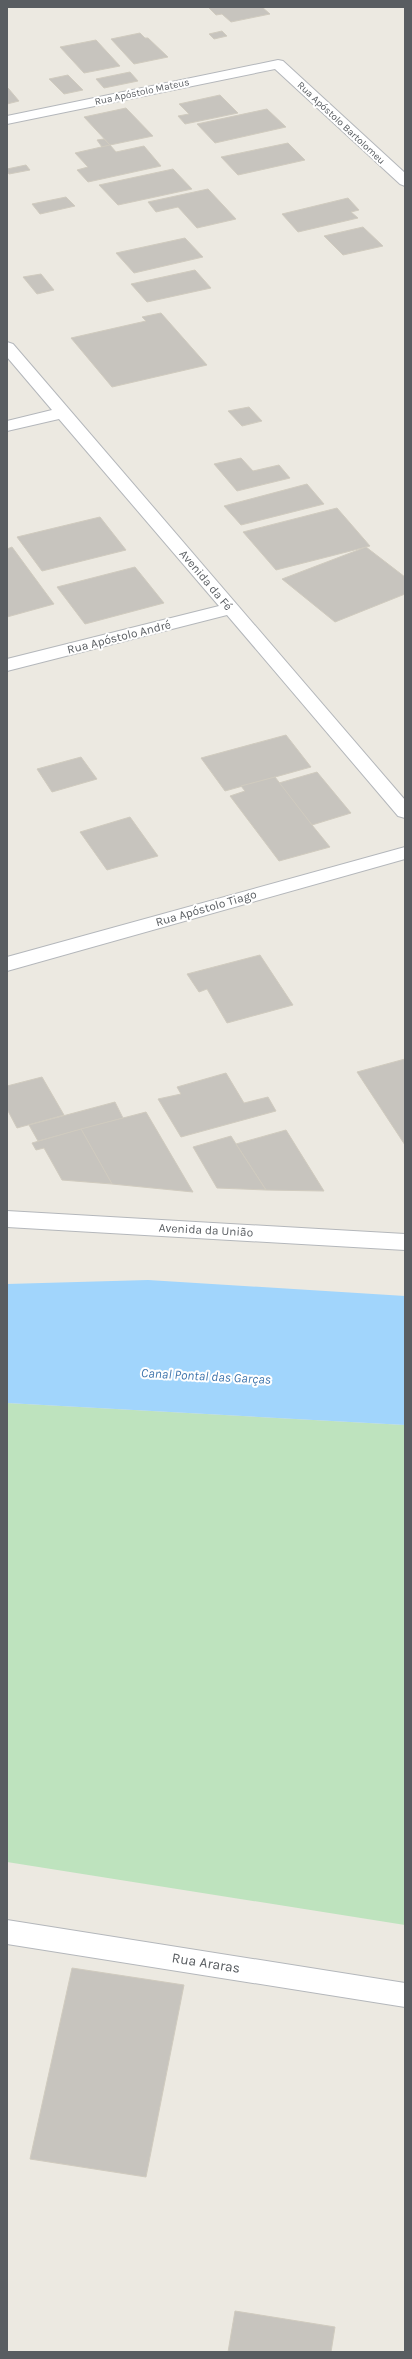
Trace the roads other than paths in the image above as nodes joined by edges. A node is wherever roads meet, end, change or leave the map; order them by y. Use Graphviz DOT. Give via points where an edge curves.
graph roads {
  1 [pos="278,64"];
  2 [pos="7,120"];
  3 [pos="405,181"];
  4 [pos="7,347"];
  5 [pos="64,413"];
  6 [pos="7,426"];
  7 [pos="230,608"];
  8 [pos="7,665"];
  9 [pos="405,812"];
  10 [pos="405,853"];
  11 [pos="7,964"];
  12 [pos="7,1218"];
  13 [pos="405,1242"];
  14 [pos="7,1932"];
  15 [pos="405,1995"];
  1 -- 2 [label="street, Rua Apóstolo Mateus"];
  1 -- 3 [label="street, Rua Apóstolo Bartolomeu"];
  4 -- 5 [label="street, Avenida da Fé"];
  5 -- 6 [label="street"];
  5 -- 7 [label="street, Avenida da Fé"];
  7 -- 8 [label="street, Rua Apóstolo André"];
  7 -- 9 [label="street, Avenida da Fé"];
  10 -- 11 [label="street, Rua Apóstolo Tiago"];
  12 -- 13 [label="street, Avenida da União"];
  14 -- 15 [label="street, Rua Araras"];
}
